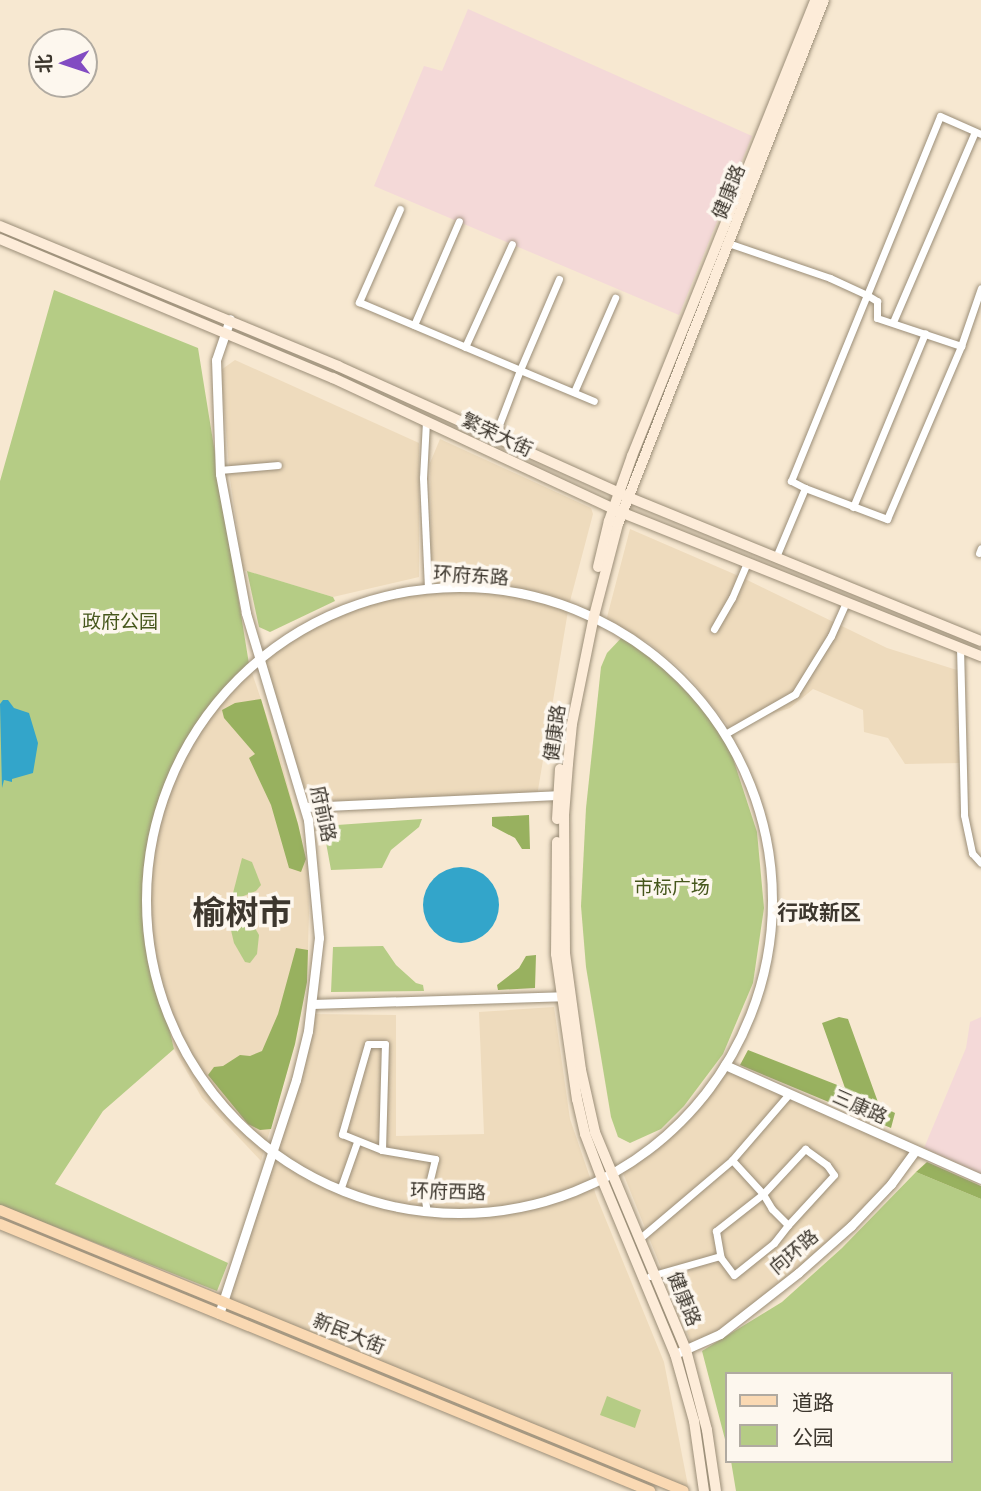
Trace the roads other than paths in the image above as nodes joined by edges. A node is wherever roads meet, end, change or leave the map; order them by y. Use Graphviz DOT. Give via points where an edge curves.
graph roads {
  1 [pos="816,0"];
  2 [pos="824,0"];
  3 [pos="978,133"];
  4 [pos="400,209"];
  5 [pos="458,221"];
  6 [pos="0,226"];
  7 [pos="0,239"];
  8 [pos="728,243"];
  9 [pos="512,244"];
  10 [pos="559,279"];
  11 [pos="981,288"];
  12 [pos="867,295"];
  13 [pos="615,298"];
  14 [pos="230,319"];
  15 [pos="893,322"];
  16 [pos="414,325"];
  17 [pos="224,331"];
  18 [pos="925,333"];
  19 [pos="961,346"];
  20 [pos="465,347"];
  21 [pos="520,370"];
  22 [pos="574,392"];
  23 [pos="594,401"];
  24 [pos="426,421"];
  25 [pos="501,440"];
  26 [pos="278,465"];
  27 [pos="220,470"];
  28 [pos="804,488"];
  29 [pos="623,495"];
  30 [pos="853,507"];
  31 [pos="618,510"];
  32 [pos="776,558"];
  33 [pos="747,562"];
  34 [pos="428,589"];
  35 [pos="846,602"];
  36 [pos="591,614"];
  37 [pos="714,629"];
  38 [pos="981,641"];
  39 [pos="960,648"];
  40 [pos="258,656"];
  41 [pos="981,656"];
  42 [pos="725,734"];
  43 [pos="557,795"];
  44 [pos="305,807"];
  45 [pos="981,863"];
  46 [pos="145,886"];
  47 [pos="772,908"];
  48 [pos="562,996"];
  49 [pos="312,1004"];
  50 [pos="725,1065"];
  51 [pos="789,1094"];
  52 [pos="357,1142"];
  53 [pos="382,1150"];
  54 [pos="915,1151"];
  55 [pos="272,1152"];
  56 [pos="732,1160"];
  57 [pos="612,1173"];
  58 [pos="601,1179"];
  59 [pos="981,1179"];
  60 [pos="340,1190"];
  61 [pos="763,1194"];
  62 [pos="0,1210"];
  63 [pos="427,1212"];
  64 [pos="0,1224"];
  65 [pos="788,1225"];
  66 [pos="640,1238"];
  67 [pos="629,1244"];
  68 [pos="720,1256"];
  69 [pos="655,1275"];
  70 [pos="643,1278"];
  71 [pos="224,1302"];
  72 [pos="219,1314"];
  73 [pos="680,1352"];
  74 [pos="650,1491"];
  75 [pos="684,1491"];
  76 [pos="704,1491"];
  77 [pos="716,1491"];
  1 -- 29 [label="main road, 健康路"];
  2 -- 8 [label="main road, 健康路"];
  3 -- 12 [label="street" via="940,116"];
  3 -- 15 [label="street"];
  4 -- 16 [label="street" via="359,302"];
  5 -- 16 [label="street"];
  6 -- 14 [label="main road, 繁荣大街"];
  7 -- 17 [label="main road, 繁荣大街"];
  8 -- 12 [label="street"];
  8 -- 29 [label="main road, 健康路"];
  9 -- 20 [label="street"];
  10 -- 21 [label="street"];
  11 -- 19 [label="street"];
  12 -- 15 [label="street" via="877,301 877,317"];
  12 -- 28 [label="street" via="791,481"];
  13 -- 22 [label="street"];
  14 -- 17 [label="street, 府前路"];
  14 -- 25 [label="main road, 繁荣大街"];
  15 -- 18 [label="street"];
  16 -- 20 [label="street"];
  17 -- 24 [label="main road, 繁荣大街"];
  17 -- 27 [label="street, 府前路" via="216,360"];
  18 -- 19 [label="street"];
  18 -- 30 [label="street"];
  19 -- 30 [label="street" via="887,519"];
  20 -- 21 [label="street"];
  21 -- 22 [label="street"];
  21 -- 25 [label="street" via="499,425"];
  22 -- 23 [label="street"];
  24 -- 31 [label="main road, 繁荣大街"];
  24 -- 34 [label="street" via="423,478"];
  25 -- 29 [label="main road, 繁荣大街"];
  26 -- 27 [label="street"];
  27 -- 40 [label="street, 府前路" via="232,547"];
  28 -- 30 [label="street"];
  28 -- 32 [label="street"];
  29 -- 31 [label="main road, 健康路"];
  29 -- 32 [label="main road, 繁荣大街"];
  31 -- 33 [label="main road, 繁荣大街"];
  31 -- 36 [label="main road, 健康路"];
  32 -- 38 [label="main road, 繁荣大街"];
  33 -- 35 [label="main road, 繁荣大街"];
  33 -- 37 [label="street"];
  34 -- 36 [label="street, 环府东路" via="548,601"];
  34 -- 40 [label="street, 环府东路" via="392,594 340,611"];
  35 -- 39 [label="main road, 繁荣大街"];
  35 -- 42 [label="street" via="795,694"];
  36 -- 42 [label="street, 环府东路" via="667,663"];
  36 -- 43 [label="main road, 健康路" via="566,725"];
  36 -- 57 [label="main road, 健康路" via="572,724 564,815 565,953 581,1070 595,1132"];
  39 -- 41 [label="main road, 繁荣大街"];
  39 -- 45 [label="street" via="964,815 972,853"];
  40 -- 44 [label="street, 府前路"];
  40 -- 46 [label="street, 环府东路" via="200,721 177,759 153,830"];
  42 -- 47 [label="street, 环府东路" via="754,792 765,830"];
  43 -- 44 [label="street"];
  43 -- 48 [label="main road, 健康路" via="556,954"];
  44 -- 49 [label="street, 府前路" via="318,909"];
  46 -- 55 [label="street, 环府西路" via="153,972 174,1030 210,1091"];
  47 -- 50 [label="street, 环府西路" via="760,986"];
  48 -- 49 [label="street"];
  48 -- 58 [label="main road, 健康路" via="577,1099"];
  49 -- 55 [label="street, 府前路" via="296,1080"];
  50 -- 51 [label="street, 三康路"];
  50 -- 57 [label="street, 环府西路" via="680,1122"];
  51 -- 54 [label="street, 三康路"];
  51 -- 56 [label="street"];
  52 -- 53 [label="street"];
  52 -- 53 [label="street" via="342,1134 368,1044 385,1044"];
  52 -- 60 [label="street"];
  53 -- 63 [label="street" via="435,1159 425,1200"];
  54 -- 59 [label="street, 三康路"];
  54 -- 73 [label="street, 向环路" via="891,1184 809,1264 720,1334"];
  55 -- 60 [label="street, 环府西路"];
  55 -- 71 [label="street, 府前路"];
  56 -- 61 [label="street"];
  56 -- 66 [label="street"];
  57 -- 58 [label="street, 环府西路"];
  57 -- 66 [label="main road, 健康路"];
  58 -- 63 [label="street, 环府西路" via="520,1208"];
  58 -- 67 [label="main road, 健康路"];
  60 -- 63 [label="street, 环府西路"];
  61 -- 65 [label="street"];
  61 -- 65 [label="street" via="805,1149 827,1165 834,1175"];
  61 -- 68 [label="street" via="716,1231"];
  62 -- 71 [label="main road, 新民大街"];
  64 -- 72 [label="main road, 新民大街"];
  65 -- 68 [label="street" via="734,1275"];
  66 -- 67 [label="street"];
  66 -- 69 [label="main road, 健康路"];
  67 -- 70 [label="main road, 健康路"];
  68 -- 69 [label="street"];
  69 -- 70 [label="street"];
  69 -- 73 [label="main road, 健康路"];
  70 -- 73 [label="main road, 健康路"];
  71 -- 72 [label="street, 府前路"];
  71 -- 75 [label="main road, 新民大街"];
  72 -- 74 [label="main road, 新民大街"];
  73 -- 76 [label="main road, 健康路"];
  73 -- 77 [label="main road, 健康路" via="707,1430"];
}
